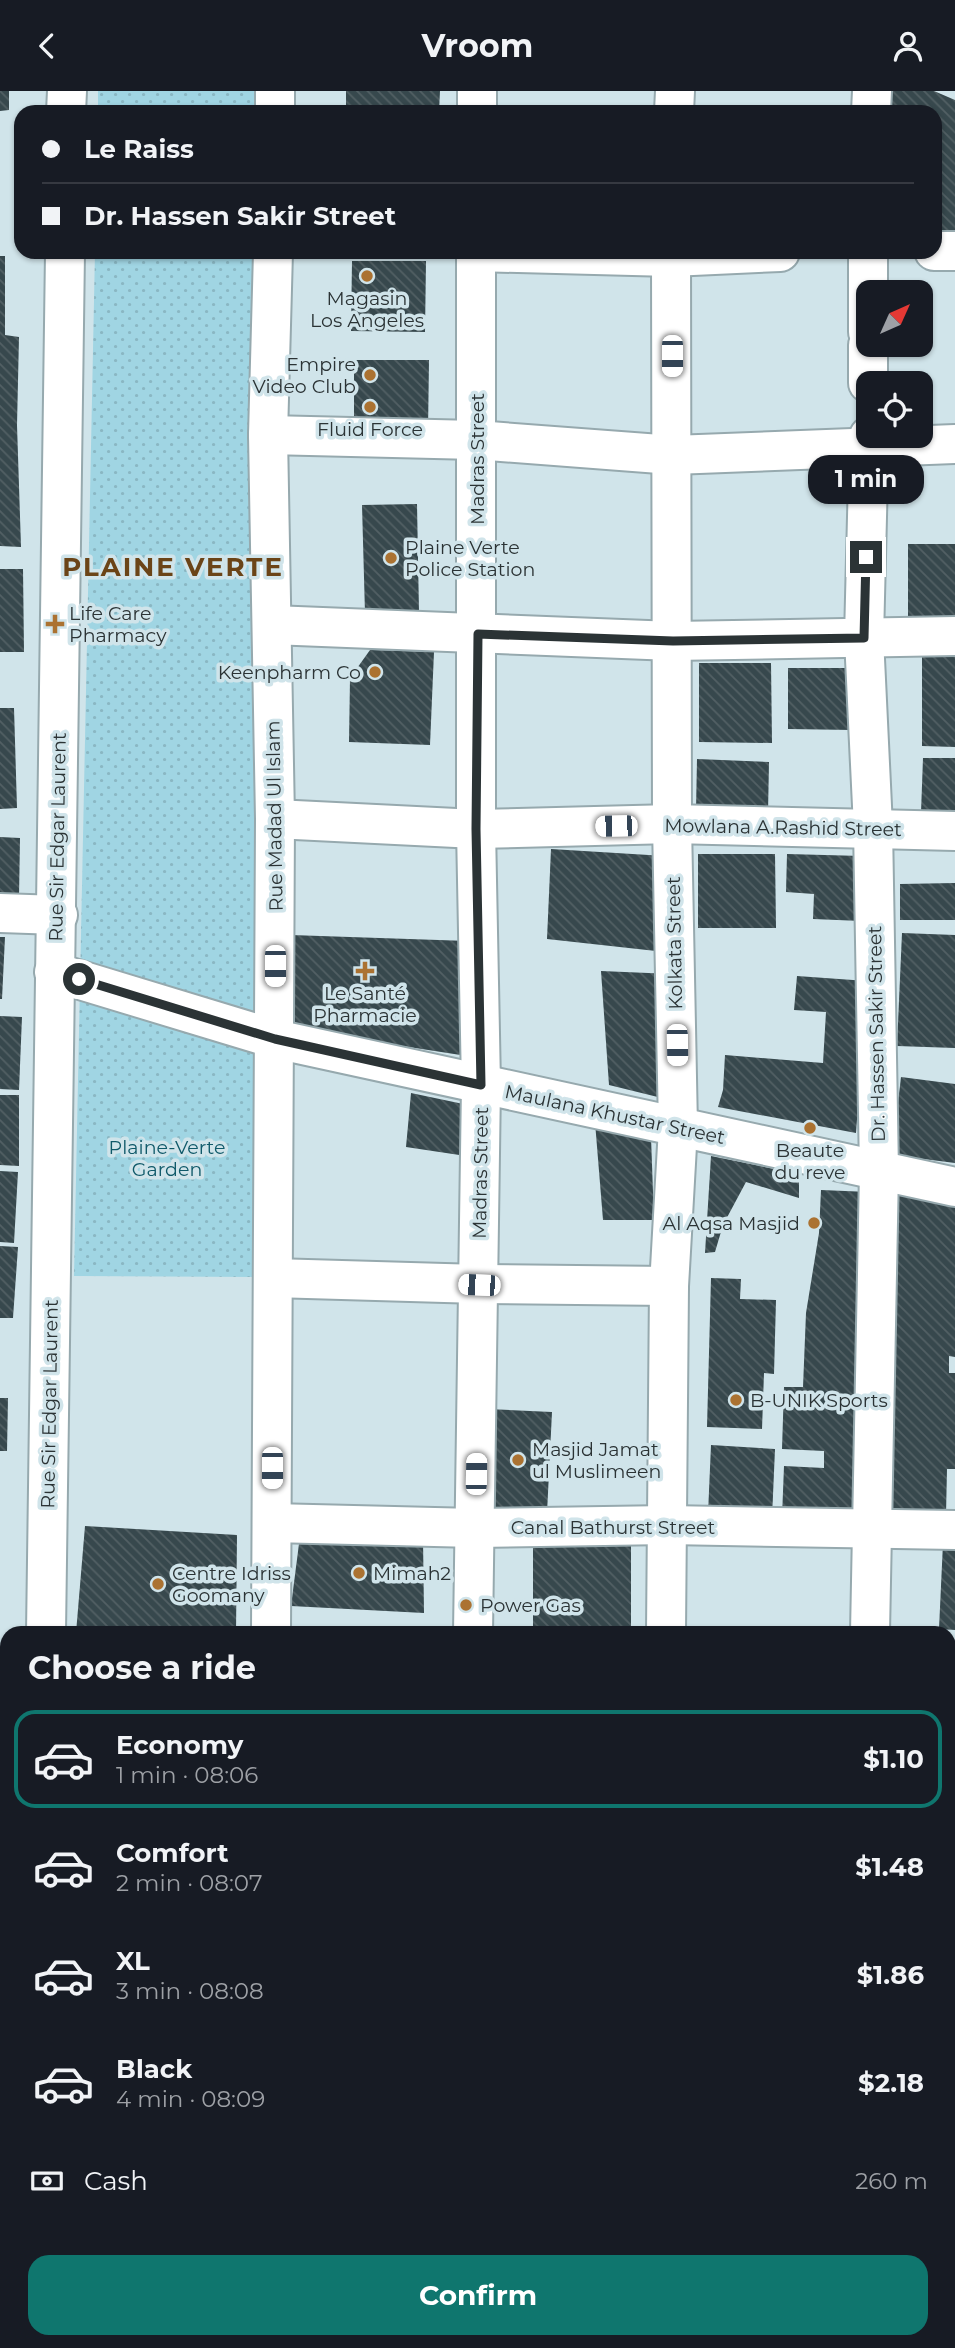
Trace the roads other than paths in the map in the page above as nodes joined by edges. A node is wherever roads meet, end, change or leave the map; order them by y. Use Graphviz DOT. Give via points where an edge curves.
graph roads {
  1 [pos="65,259"];
  2 [pos="273,259"];
  3 [pos="475,259"];
  4 [pos="671,259"];
  5 [pos="868,259"];
  6 [pos="868,280"];
  7 [pos="268,435"];
  8 [pos="477,440"];
  9 [pos="856,443"];
  10 [pos="933,443"];
  11 [pos="955,444"];
  12 [pos="869,448"];
  13 [pos="673,455"];
  14 [pos="272,625"];
  15 [pos="478,634"];
  16 [pos="955,636"];
  17 [pos="864,638"];
  18 [pos="673,641"];
  19 [pos="275,819"];
  20 [pos="672,824"];
  21 [pos="873,827"];
  22 [pos="476,829"];
  23 [pos="955,831"];
  24 [pos="0,913"];
  25 [pos="58,915"];
  26 [pos="54,972"];
  27 [pos="275,1039"];
  28 [pos="481,1085"];
  29 [pos="678,1128"];
  30 [pos="878,1171"];
  31 [pos="955,1187"];
  32 [pos="274,1278"];
  33 [pos="479,1285"];
  34 [pos="669,1286"];
  35 [pos="272,1523"];
  36 [pos="668,1525"];
  37 [pos="870,1527"];
  38 [pos="475,1528"];
  39 [pos="955,1530"];
  40 [pos="46,1626"];
  41 [pos="271,1626"];
  42 [pos="473,1626"];
  43 [pos="666,1626"];
  44 [pos="870,1626"];
  1 -- 25 [label="street, Rue Sir Edgar Laurent"];
  2 -- 7 [label="street, Rue Madad Ul Islam"];
  3 -- 8 [label="street, Madras Street"];
  4 -- 13 [label="street, Kolkata Street"];
  5 -- 6 [label="street"];
  7 -- 8 [label="street"];
  7 -- 14 [label="street, Rue Madad Ul Islam"];
  8 -- 13 [label="street"];
  8 -- 15 [label="street, Madras Street"];
  9 -- 13 [label="street"];
  10 -- 11 [label="street"];
  12 -- 17 [label="street, Dr. Hassen Sakir Street"];
  13 -- 18 [label="street, Kolkata Street"];
  14 -- 15 [label="street"];
  14 -- 19 [label="street, Rue Madad Ul Islam"];
  15 -- 18 [label="street"];
  15 -- 22 [label="street, Madras Street"];
  16 -- 17 [label="street"];
  17 -- 18 [label="street"];
  17 -- 21 [label="street, Dr. Hassen Sakir Street"];
  18 -- 20 [label="street, Kolkata Street"];
  19 -- 22 [label="street, Mowlana A.Rashid Street"];
  19 -- 27 [label="street, Rue Madad Ul Islam"];
  20 -- 21 [label="street, Mowlana A.Rashid Street"];
  20 -- 22 [label="street, Mowlana A.Rashid Street"];
  20 -- 29 [label="street, Kolkata Street"];
  21 -- 23 [label="street, Mowlana A.Rashid Street"];
  21 -- 30 [label="street, Dr. Hassen Sakir Street"];
  22 -- 28 [label="street, Madras Street"];
  24 -- 25 [label="street"];
  25 -- 26 [label="street, Rue Sir Edgar Laurent"];
  26 -- 27 [label="street, Maulana Khustar Street"];
  26 -- 40 [label="street, Rue Sir Edgar Laurent"];
  27 -- 28 [label="street, Maulana Khustar Street"];
  27 -- 32 [label="street, Rue Madad Ul Islam"];
  28 -- 29 [label="street, Maulana Khustar Street"];
  28 -- 33 [label="street, Madras Street"];
  29 -- 30 [label="street, Maulana Khustar Street"];
  29 -- 34 [label="street, Kolkata Street"];
  30 -- 31 [label="street, Maulana Khustar Street"];
  30 -- 37 [label="street, Dr. Hassen Sakir Street"];
  32 -- 33 [label="street"];
  32 -- 35 [label="street, Rue Madad Ul Islam"];
  33 -- 34 [label="street"];
  33 -- 38 [label="street, Madras Street"];
  34 -- 36 [label="street, Kolkata Street"];
  35 -- 38 [label="street, Canal Bathurst Street"];
  35 -- 41 [label="street, Rue Madad Ul Islam"];
  36 -- 37 [label="street, Canal Bathurst Street"];
  36 -- 38 [label="street, Canal Bathurst Street"];
  36 -- 43 [label="street, Kolkata Street"];
  37 -- 39 [label="street, Canal Bathurst Street"];
  37 -- 44 [label="street, Dr. Hassen Sakir Street"];
  38 -- 42 [label="street, Madras Street"];
}
